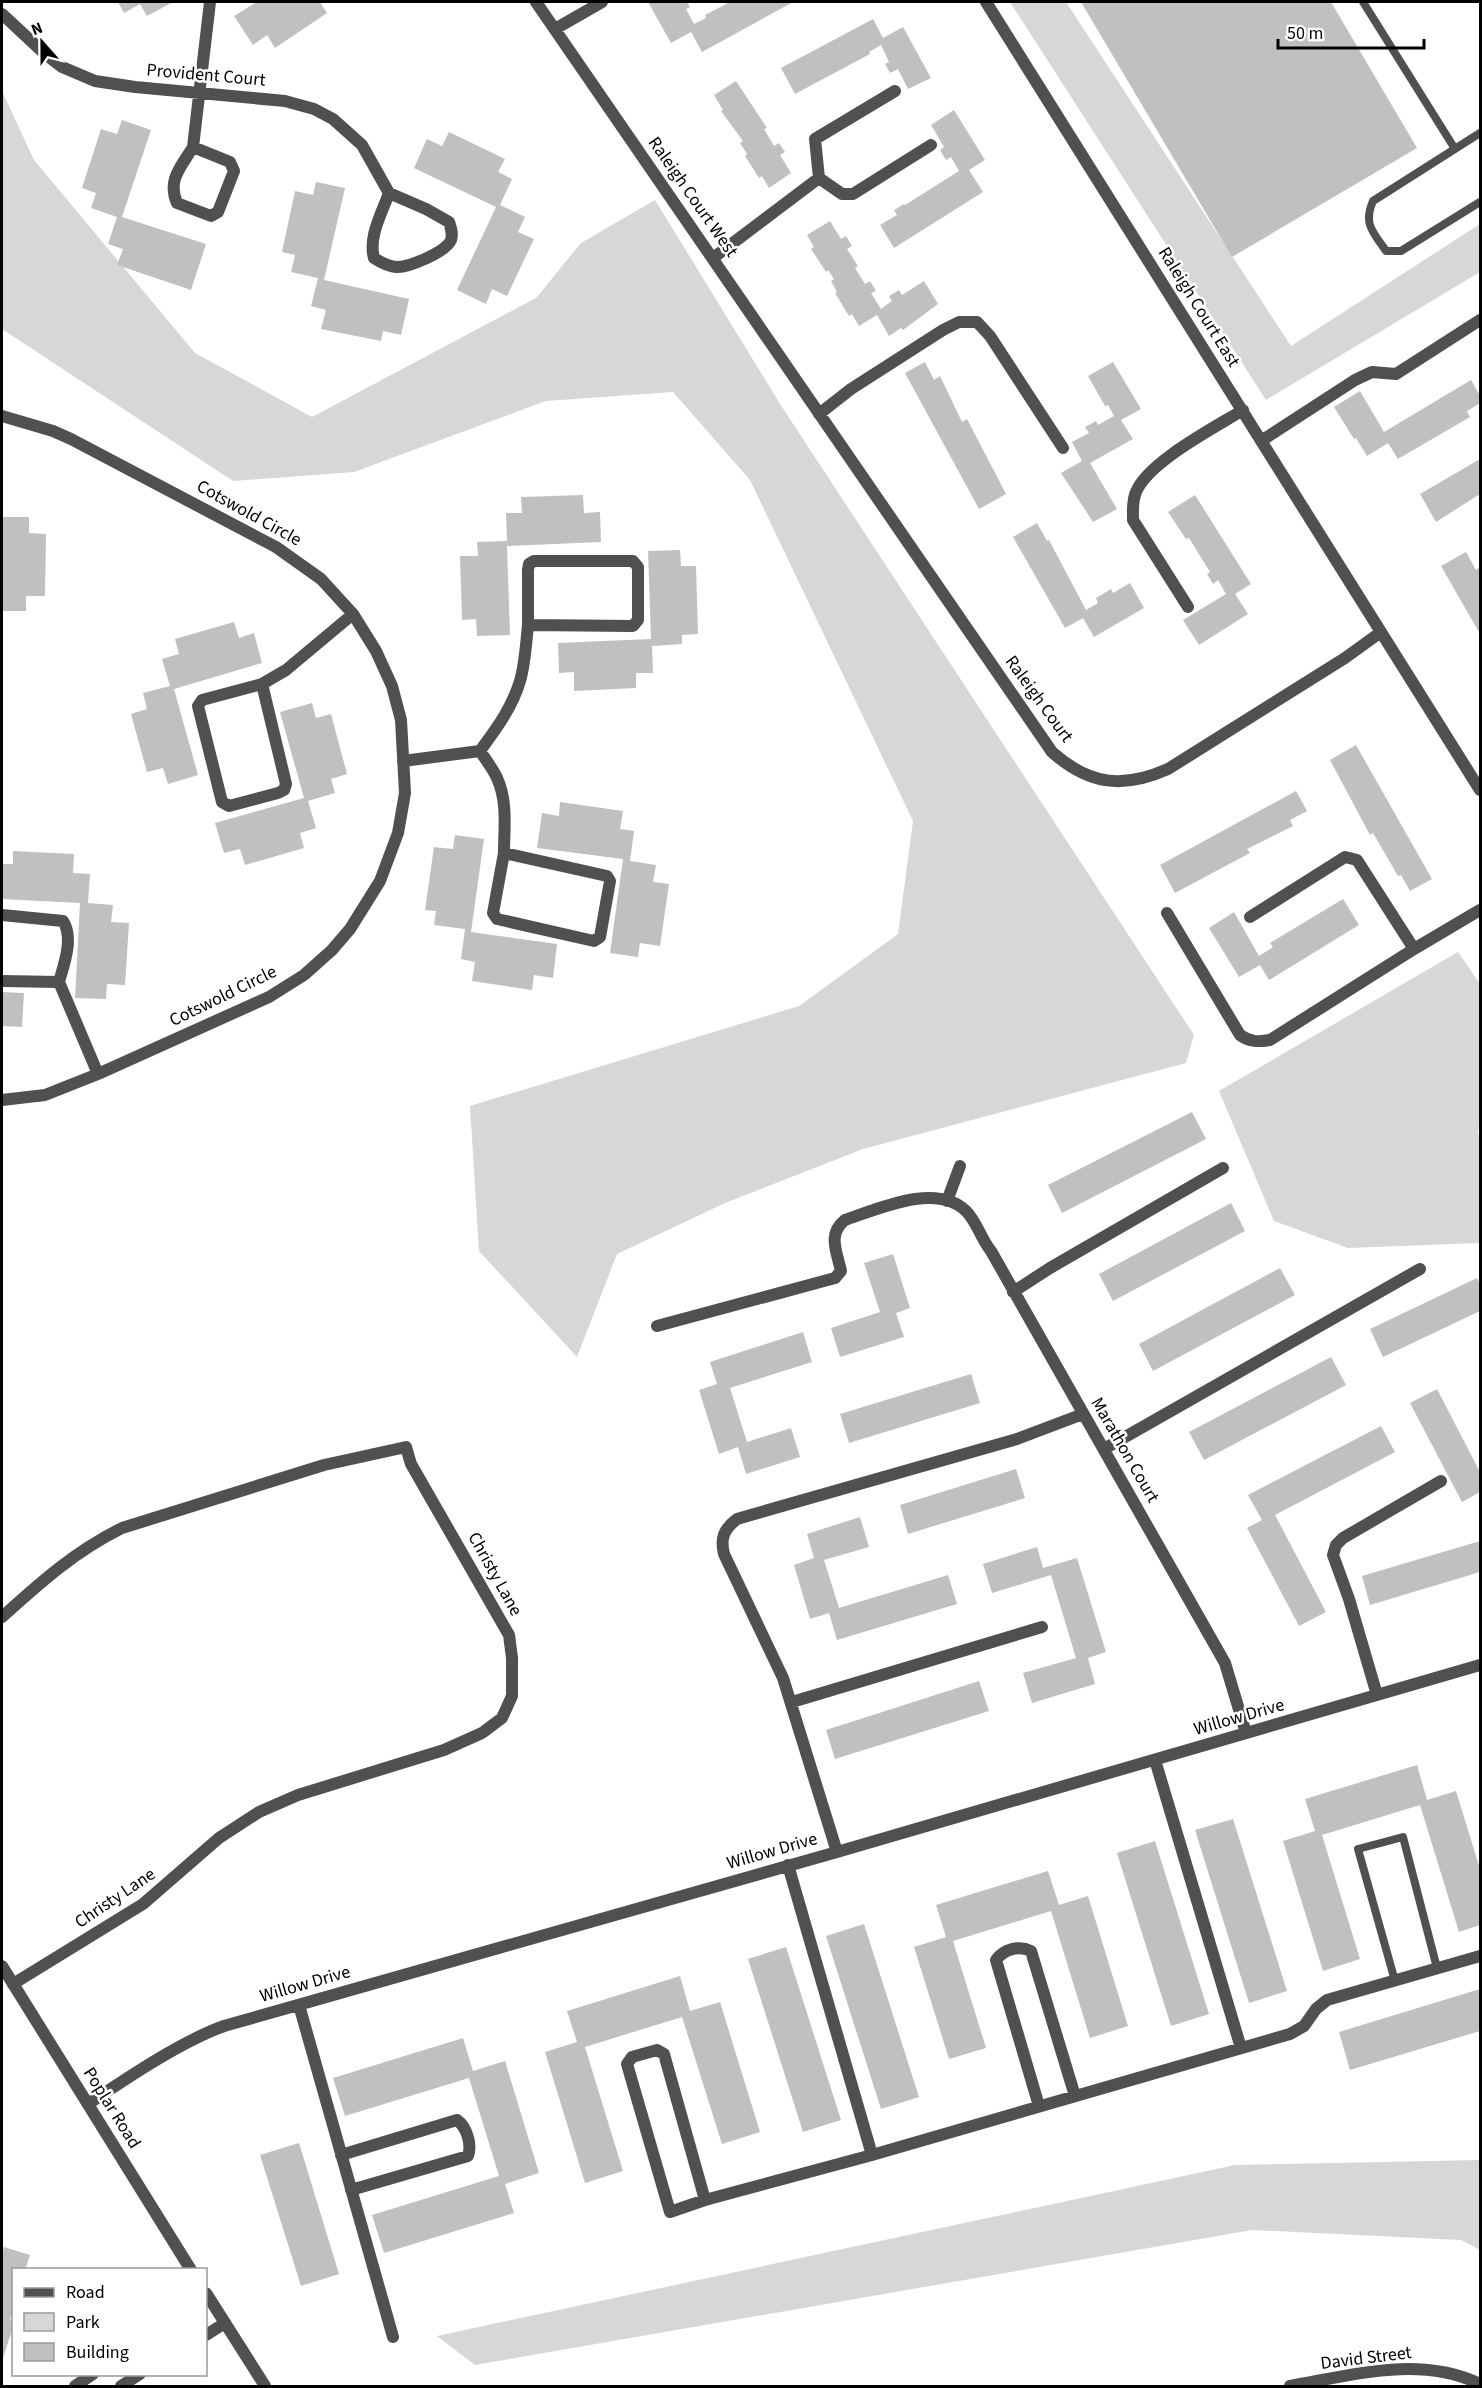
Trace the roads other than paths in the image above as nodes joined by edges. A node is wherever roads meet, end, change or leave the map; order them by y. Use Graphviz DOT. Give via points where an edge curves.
graph roads {
  1 [pos="210,2"];
  2 [pos="536,2"];
  3 [pos="602,2"];
  4 [pos="986,2"];
  5 [pos="1363,2"];
  6 [pos="2,14"];
  7 [pos="555,29"];
  8 [pos="895,91"];
  9 [pos="200,92"];
  10 [pos="1480,133"];
  11 [pos="931,145"];
  12 [pos="193,147"];
  13 [pos="1455,149"];
  14 [pos="819,178"];
  15 [pos="389,193"];
  16 [pos="1480,202"];
  17 [pos="713,258"];
  18 [pos="1480,320"];
  19 [pos="1243,410"];
  20 [pos="819,414"];
  21 [pos="2,416"];
  22 [pos="1261,441"];
  23 [pos="1063,448"];
  24 [pos="1188,608"];
  25 [pos="353,614"];
  26 [pos="528,625"];
  27 [pos="1380,632"];
  28 [pos="262,684"];
  29 [pos="480,751"];
  30 [pos="403,761"];
  31 [pos="1480,790"];
  32 [pos="504,853"];
  33 [pos="1480,910"];
  34 [pos="1167,913"];
  35 [pos="2,915"];
  36 [pos="1250,917"];
  37 [pos="1414,949"];
  38 [pos="2,981"];
  39 [pos="59,982"];
  40 [pos="98,1074"];
  41 [pos="2,1100"];
  42 [pos="960,1166"];
  43 [pos="1223,1167"];
  44 [pos="947,1201"];
  45 [pos="1420,1269"];
  46 [pos="1013,1292"];
  47 [pos="657,1326"];
  48 [pos="1083,1414"];
  49 [pos="1104,1449"];
  50 [pos="1441,1481"];
  51 [pos="2,1617"];
  52 [pos="1042,1627"];
  53 [pos="1480,1665"];
  54 [pos="1377,1695"];
  55 [pos="792,1702"];
  56 [pos="1246,1733"];
  57 [pos="1155,1760"];
  58 [pos="837,1852"];
  59 [pos="788,1865"];
  60 [pos="1480,1956"];
  61 [pos="2,1966"];
  62 [pos="1437,1968"];
  63 [pos="1395,1981"];
  64 [pos="13,1984"];
  65 [pos="299,2005"];
  66 [pos="1241,2048"];
  67 [pos="1075,2096"];
  68 [pos="88,2104"];
  69 [pos="1039,2106"];
  70 [pos="341,2155"];
  71 [pos="872,2155"];
  72 [pos="351,2190"];
  73 [pos="705,2200"];
  74 [pos="190,2268"];
  75 [pos="207,2299"];
  76 [pos="225,2323"];
  77 [pos="207,2334"];
  78 [pos="393,2337"];
  79 [pos="90,2376"];
  80 [pos="137,2376"];
  81 [pos="1480,2384"];
  82 [pos="75,2386"];
  83 [pos="121,2386"];
  84 [pos="265,2386"];
  85 [pos="1290,2386"];
  1 -- 9 [label="street"];
  2 -- 7 [label="street, Raleigh Court West"];
  3 -- 7 [label="street"];
  4 -- 19 [label="street, Raleigh Court East"];
  5 -- 13 [label="lane"];
  6 -- 9 [label="street, Provident Court" via="45,54 76,74 135,87"];
  7 -- 17 [label="street, Raleigh Court West"];
  8 -- 14 [label="street" via="815,139"];
  9 -- 12 [label="street"];
  9 -- 15 [label="street, Provident Court" via="285,101 333,119 362,145"];
  10 -- 13 [label="lane"];
  11 -- 14 [label="street" via="853,194 842,195"];
  12 -- 12 [label="street" via="230,162 234,171 218,212 211,216 177,203 172,191 173,181"];
  13 -- 16 [label="lane" via="1373,201 1368,214 1370,228 1386,251 1401,251"];
  14 -- 17 [label="street"];
  15 -- 15 [label="street" via="449,222 451,241 445,249 406,266 395,267 375,258 373,240"];
  17 -- 20 [label="street, Raleigh Court West"];
  18 -- 22 [label="street" via="1396,374 1372,372 1355,380"];
  19 -- 22 [label="street, Raleigh Court East"];
  19 -- 24 [label="street" via="1165,460 1146,476 1132,503 1133,520"];
  20 -- 23 [label="street" via="943,330 959,322 977,322"];
  20 -- 27 [label="street, Raleigh Court" via="1052,752 1075,771 1114,782 1138,780 1168,769"];
  21 -- 25 [label="street, Cotswold Circle" via="71,439 276,547 321,579"];
  22 -- 27 [label="street, Raleigh Court East"];
  25 -- 28 [label="street" via="286,670"];
  25 -- 30 [label="street, Cotswold Circle" via="392,686 401,720"];
  26 -- 26 [label="street" via="633,626 638,620 638,567 633,561 534,561 528,570"];
  26 -- 29 [label="street" via="520,680 512,703"];
  27 -- 31 [label="street, Raleigh Court East"];
  28 -- 28 [label="street" via="286,784 278,793 229,806 222,802 198,706 202,699"];
  29 -- 30 [label="street"];
  29 -- 32 [label="street" via="502,792"];
  30 -- 40 [label="street, Cotswold Circle" via="404,806 390,859 366,908 332,950 304,975 269,997"];
  32 -- 32 [label="street" via="607,876 610,881 600,937 594,941 497,920 493,913"];
  33 -- 37 [label="street"];
  34 -- 37 [label="street" via="1240,1035 1253,1042 1270,1040"];
  35 -- 39 [label="street" via="63,921 68,928"];
  36 -- 37 [label="street" via="1345,857 1357,860"];
  38 -- 39 [label="street"];
  39 -- 40 [label="street"];
  40 -- 41 [label="street, Cotswold Circle" via="45,1095"];
  42 -- 44 [label="street"];
  43 -- 46 [label="street"];
  44 -- 46 [label="street, Marathon Court" via="965,1210"];
  44 -- 47 [label="street" via="920,1197 845,1220 837,1226 834,1236 841,1271 835,1278"];
  45 -- 49 [label="street"];
  46 -- 48 [label="street, Marathon Court"];
  48 -- 49 [label="street, Marathon Court"];
  48 -- 55 [label="street" via="1017,1438 737,1519 727,1527 721,1545 723,1554"];
  49 -- 56 [label="street, Marathon Court" via="1225,1663"];
  50 -- 54 [label="street" via="1343,1538 1333,1555"];
  51 -- 64 [label="street, Christy Lane" via="67,1560 122,1528 324,1465 406,1447 411,1464 509,1635 512,1658 512,1696 502,1718 482,1733 444,1750 298,1795 259,1812 219,1838 142,1904"];
  52 -- 55 [label="street"];
  53 -- 54 [label="street, Willow Drive"];
  54 -- 56 [label="street, Willow Drive"];
  55 -- 58 [label="street"];
  56 -- 57 [label="street, Willow Drive"];
  57 -- 58 [label="street, Willow Drive"];
  57 -- 66 [label="street"];
  58 -- 59 [label="street, Willow Drive"];
  59 -- 65 [label="street, Willow Drive"];
  59 -- 71 [label="street"];
  60 -- 62 [label="street"];
  61 -- 64 [label="street, Poplar Road"];
  62 -- 63 [label="street"];
  62 -- 63 [label="lane" via="1403,1837 1358,1849"];
  63 -- 66 [label="street" via="1328,2000 1316,2008 1304,2026 1290,2034"];
  64 -- 68 [label="street, Poplar Road"];
  65 -- 68 [label="street, Willow Drive" via="208,2032"];
  65 -- 70 [label="street"];
  66 -- 67 [label="street"];
  67 -- 69 [label="street"];
  67 -- 69 [label="street" via="1031,1950 1023,1947 1002,1953 996,1960"];
  68 -- 74 [label="street, Poplar Road"];
  69 -- 71 [label="street"];
  70 -- 72 [label="street"];
  70 -- 72 [label="street" via="457,2120 471,2148 468,2156"];
  71 -- 73 [label="street"];
  72 -- 78 [label="street"];
  73 -- 73 [label="street" via="663,2054 657,2050 632,2057 627,2064 670,2212"];
  75 -- 76 [label="street"];
  76 -- 77 [label="street"];
  76 -- 84 [label="street"];
  79 -- 82 [label="street"];
  80 -- 83 [label="street"];
  81 -- 85 [label="street, David Street" via="1442,2371 1407,2369"];
}
